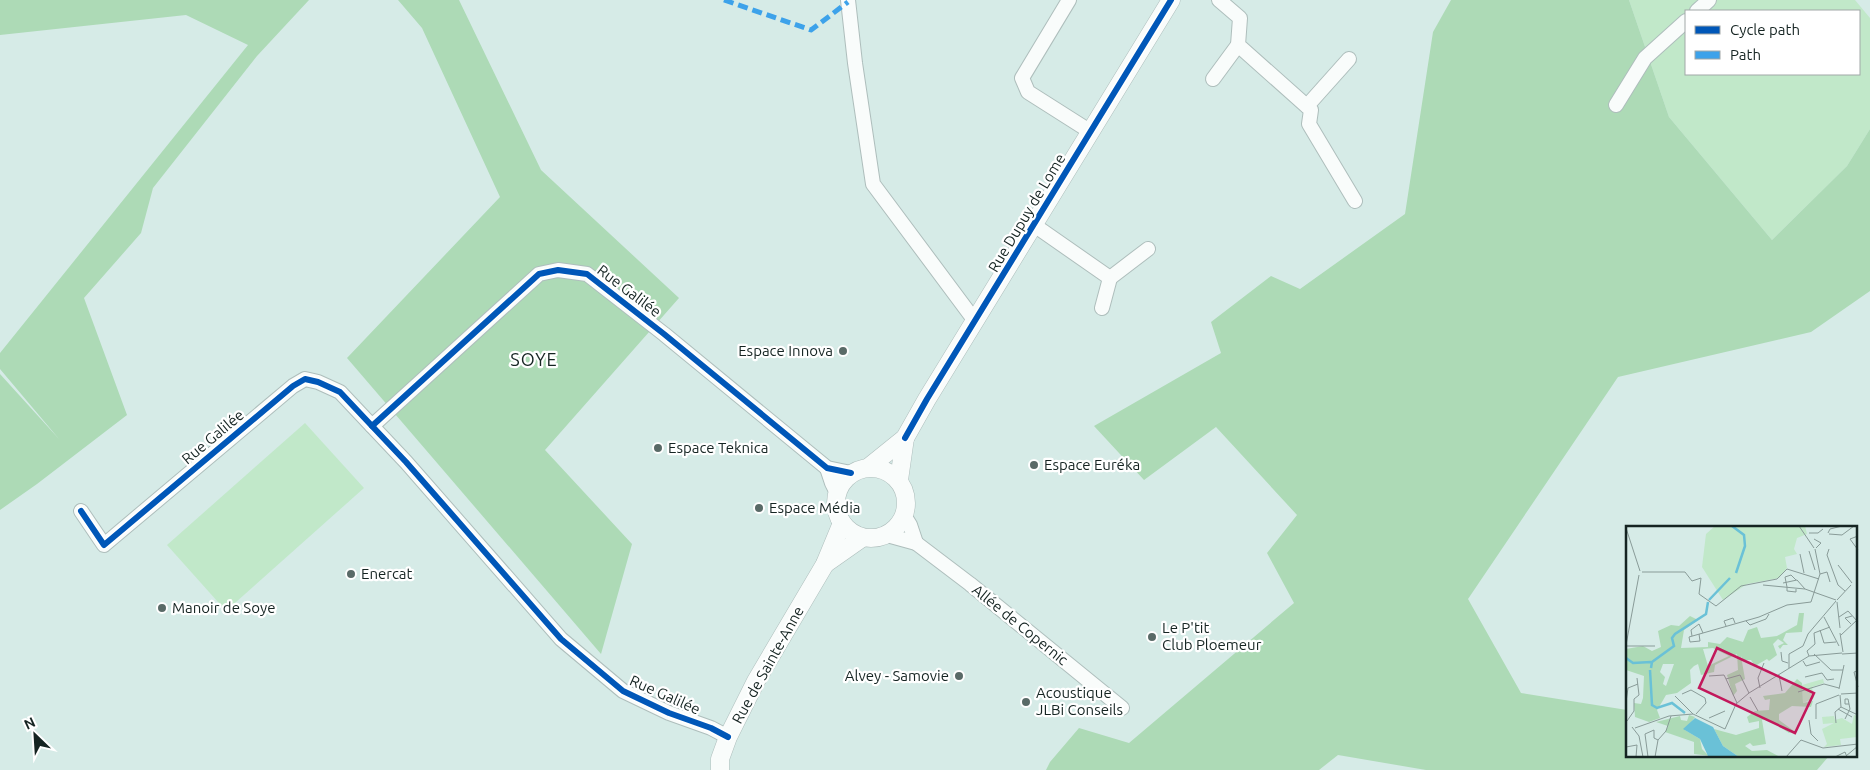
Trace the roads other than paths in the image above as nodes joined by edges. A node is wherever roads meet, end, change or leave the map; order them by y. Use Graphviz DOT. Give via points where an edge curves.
graph roads {
  1 [pos="848,0"];
  2 [pos="1069,0"];
  3 [pos="1170,0"];
  4 [pos="1219,0"];
  5 [pos="1710,0"];
  6 [pos="1698,10"];
  7 [pos="1685,22"];
  8 [pos="1238,45"];
  9 [pos="1349,59"];
  10 [pos="1213,79"];
  11 [pos="1616,105"];
  12 [pos="1307,106"];
  13 [pos="1091,132"];
  14 [pos="1356,201"];
  15 [pos="1034,225"];
  16 [pos="1148,248"];
  17 [pos="1110,278"];
  18 [pos="1102,308"];
  19 [pos="975,322"];
  20 [pos="372,426"];
  21 [pos="905,438"];
  22 [pos="869,467"];
  23 [pos="827,468"];
  24 [pos="851,473"];
  25 [pos="898,480"];
  26 [pos="837,492"];
  27 [pos="81,511"];
  28 [pos="905,517"];
  29 [pos="842,523"];
  30 [pos="887,535"];
  31 [pos="862,538"];
  32 [pos="916,543"];
  33 [pos="826,564"];
  34 [pos="1122,708"];
  35 [pos="728,737"];
  36 [pos="720,770"];
  1 -- 19 [label="street" via="873,184"];
  2 -- 13 [label="street" via="1022,78 1028,92"];
  3 -- 13 [label="street, Rue Dupuy de Lome"];
  4 -- 8 [label="street" via="1240,18"];
  5 -- 6 [label="street"];
  7 -- 11 [label="street" via="1645,58"];
  8 -- 10 [label="street"];
  8 -- 12 [label="street"];
  9 -- 12 [label="street"];
  12 -- 14 [label="street" via="1311,110 1309,124"];
  13 -- 15 [label="street, Rue Dupuy de Lome"];
  15 -- 17 [label="street"];
  15 -- 19 [label="street, Rue Dupuy de Lome"];
  16 -- 17 [label="street"];
  17 -- 18 [label="street"];
  19 -- 21 [label="street, Rue Dupuy de Lome"];
  20 -- 23 [label="street, Rue Galilée" via="539,274 558,270 587,274"];
  20 -- 27 [label="street, Rue Galilée" via="340,392 304,378 104,545"];
  20 -- 35 [label="street, Rue Galilée" via="561,639 623,692"];
  21 -- 22 [label="street, Rue Dupuy de Lome"];
  21 -- 25 [label="street, Rue Dupuy de Lome"];
  22 -- 24 [label="street"];
  22 -- 25 [label="street" via="884,470"];
  23 -- 24 [label="street, Rue Galilée"];
  23 -- 26 [label="street, Rue Galilée"];
  24 -- 26 [label="street"];
  25 -- 28 [label="street" via="906,496"];
  26 -- 29 [label="street" via="837,514"];
  28 -- 30 [label="street"];
  28 -- 32 [label="street"];
  29 -- 31 [label="street"];
  29 -- 33 [label="street, Rue de Sainte-Anne"];
  30 -- 31 [label="street"];
  30 -- 32 [label="street, Allée de Copernic"];
  31 -- 33 [label="street, Rue de Sainte-Anne"];
  32 -- 34 [label="street, Allée de Copernic"];
  33 -- 35 [label="street, Rue de Sainte-Anne" via="756,681"];
  35 -- 36 [label="street, Rue de Sainte-Anne" via="720,759"];
}
